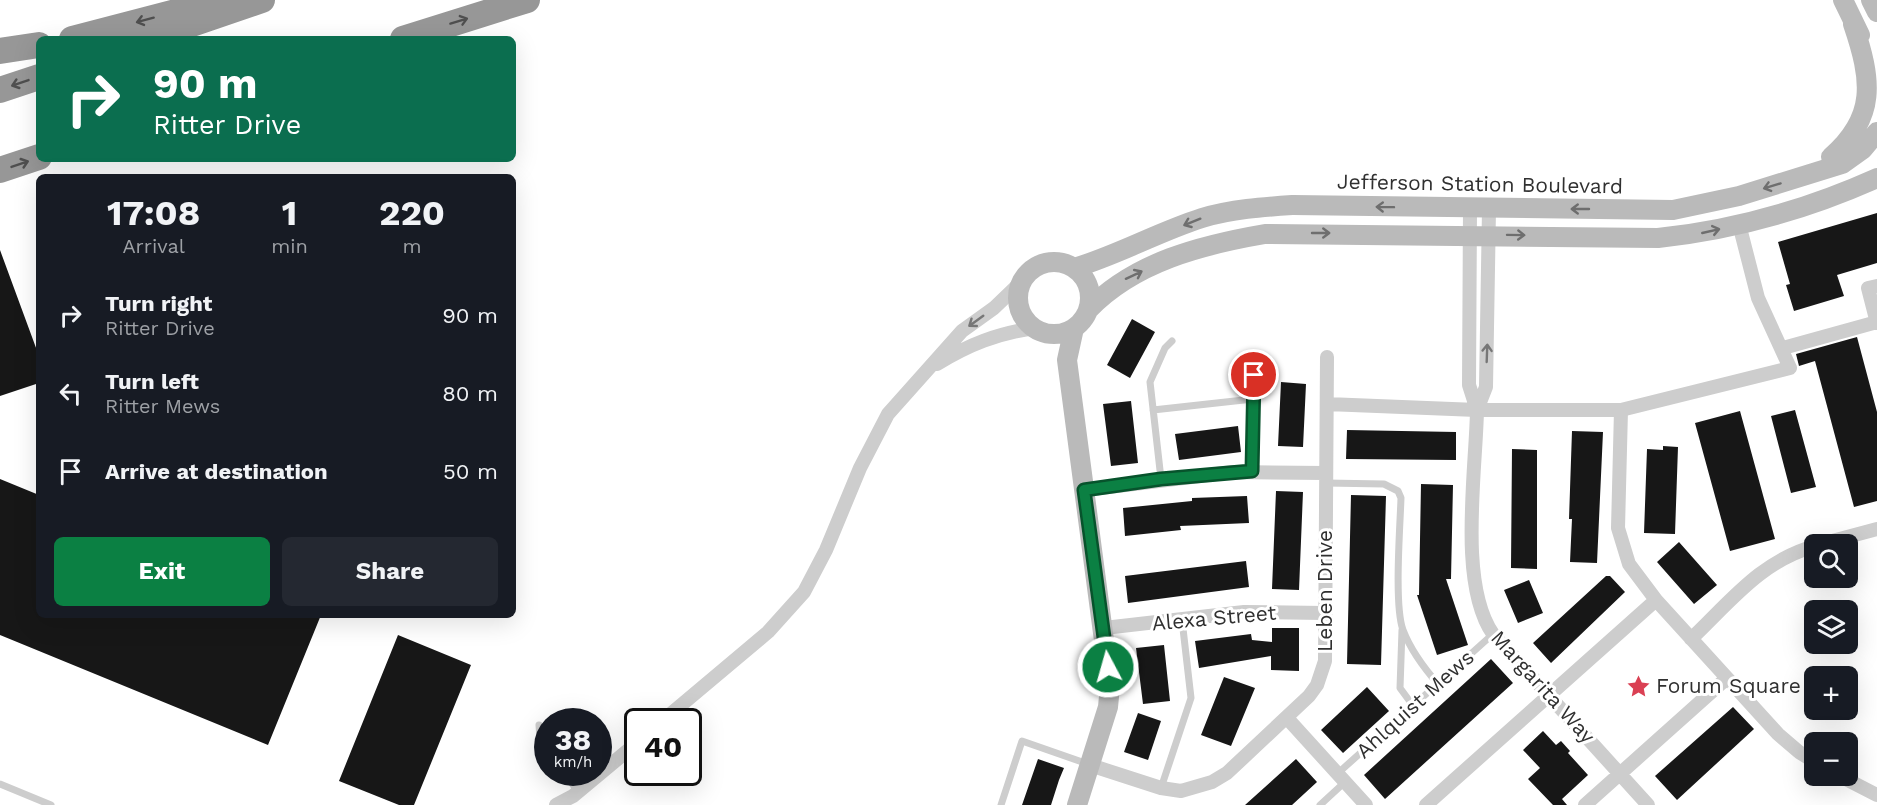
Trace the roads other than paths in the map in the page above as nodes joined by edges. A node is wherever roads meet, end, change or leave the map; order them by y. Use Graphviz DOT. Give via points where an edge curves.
graph roads {
  1 [pos="222,0"];
  2 [pos="262,0"];
  3 [pos="526,0"];
  4 [pos="1843,0"];
  5 [pos="1871,0"];
  6 [pos="1877,12"];
  7 [pos="1853,24"];
  8 [pos="84,36"];
  9 [pos="158,36"];
  10 [pos="412,36"];
  11 [pos="36,45"];
  12 [pos="0,51"];
  13 [pos="1877,65"];
  14 [pos="36,78"];
  15 [pos="0,90"];
  16 [pos="1877,132"];
  17 [pos="36,158"];
  18 [pos="0,170"];
  19 [pos="1807,175"];
  20 [pos="1877,178"];
  21 [pos="1470,209"];
  22 [pos="1490,209"];
  23 [pos="1739,225"];
  24 [pos="1470,235"];
  25 [pos="1490,235"];
  26 [pos="1074,268"];
  27 [pos="1020,283"];
  28 [pos="1872,287"];
  29 [pos="1088,310"];
  30 [pos="1877,323"];
  31 [pos="1074,328"];
  32 [pos="1041,331"];
  33 [pos="1172,341"];
  34 [pos="1783,348"];
  35 [pos="1327,357"];
  36 [pos="1067,360"];
  37 [pos="923,373"];
  38 [pos="1254,375"];
  39 [pos="1253,399"];
  40 [pos="1327,404"];
  41 [pos="1153,410"];
  42 [pos="1477,410"];
  43 [pos="1621,410"];
  44 [pos="1252,471"];
  45 [pos="1325,478"];
  46 [pos="1161,479"];
  47 [pos="1084,490"];
  48 [pos="1877,529"];
  49 [pos="1858,534"];
  50 [pos="1804,550"];
  51 [pos="1656,600"];
  52 [pos="1324,613"];
  53 [pos="1182,620"];
  54 [pos="1104,628"];
  55 [pos="1402,628"];
  56 [pos="1493,634"];
  57 [pos="1691,639"];
  58 [pos="1727,678"];
  59 [pos="1438,684"];
  60 [pos="1549,695"];
  61 [pos="1414,706"];
  62 [pos="678,708"];
  63 [pos="1287,718"];
  64 [pos="624,754"];
  65 [pos="1804,755"];
  66 [pos="1090,765"];
  67 [pos="1620,772"];
  68 [pos="1341,778"];
  69 [pos="0,784"];
  70 [pos="1858,785"];
  71 [pos="580,786"];
  72 [pos="582,788"];
  73 [pos="1161,789"];
  74 [pos="1877,795"];
  75 [pos="51,805"];
  76 [pos="556,805"];
  77 [pos="1001,805"];
  78 [pos="1077,805"];
  79 [pos="1320,805"];
  80 [pos="1366,805"];
  81 [pos="1426,805"];
  82 [pos="1585,805"];
  83 [pos="1648,805"];
  1 -- 8 [label="highway, one-way"];
  2 -- 9 [label="highway"];
  10 -- 3 [label="highway, one-way"];
  4 -- 7 [label="street"];
  5 -- 6 [label="street"];
  7 -- 13 [label="street"];
  7 -- 19 [label="street" via="1868,68 1870,108 1857,135"];
  11 -- 12 [label="highway"];
  14 -- 15 [label="highway, one-way"];
  16 -- 19 [label="street, Jefferson Station Boulevard" via="1863,149 1842,164"];
  18 -- 17 [label="highway, one-way"];
  19 -- 22 [label="street, Jefferson Station Boulevard, one-way" via="1740,196 1673,210"];
  20 -- 23 [label="street" via="1840,195"];
  21 -- 22 [label="street, Jefferson Station Boulevard"];
  21 -- 24 [label="street, Margarita Way"];
  21 -- 26 [label="street, Jefferson Station Boulevard, one-way" via="1293,205 1243,209 1203,218"];
  22 -- 25 [label="street, Margarita Way"];
  25 -- 23 [label="street, one-way" via="1658,238"];
  23 -- 34 [label="street" via="1758,298"];
  24 -- 25 [label="street"];
  29 -- 24 [label="street, one-way" via="1125,279 1220,241 1265,234"];
  24 -- 42 [label="street, Margarita Way" via="1469,385"];
  42 -- 25 [label="street, Margarita Way, one-way" via="1486,387"];
  26 -- 27 [label="street" via="1046,263 1028,273"];
  26 -- 29 [label="street" via="1088,287"];
  27 -- 32 [label="street" via="1018,303 1026,322"];
  27 -- 37 [label="street, one-way" via="962,331"];
  28 -- 30 [label="street"];
  29 -- 31 [label="street"];
  30 -- 34 [label="street"];
  31 -- 32 [label="street"];
  31 -- 36 [label="street"];
  32 -- 36 [label="street"];
  32 -- 37 [label="street" via="1012,331 971,343"];
  33 -- 41 [label="lane" via="1150,382"];
  34 -- 43 [label="street" via="1790,368"];
  35 -- 40 [label="street, Leben Drive"];
  36 -- 47 [label="street"];
  37 -- 62 [label="street" via="888,414 804,592 768,632"];
  38 -- 39 [label="lane"];
  39 -- 41 [label="lane"];
  39 -- 44 [label="lane"];
  40 -- 42 [label="street"];
  40 -- 45 [label="street, Leben Drive"];
  41 -- 46 [label="lane"];
  42 -- 43 [label="street"];
  42 -- 56 [label="street, Margarita Way" via="1472,569 1484,621"];
  43 -- 51 [label="street" via="1618,528 1629,564"];
  44 -- 45 [label="street"];
  44 -- 46 [label="street"];
  45 -- 52 [label="street, Leben Drive"];
  45 -- 55 [label="lane" via="1384,484 1398,490"];
  46 -- 47 [label="street"];
  47 -- 54 [label="street"];
  48 -- 49 [label="street"];
  50 -- 57 [label="street" via="1765,568"];
  51 -- 57 [label="street"];
  51 -- 60 [label="street"];
  52 -- 53 [label="street, Alexa Street" via="1254,611"];
  52 -- 63 [label="street, Leben Drive" via="1323,670 1309,696"];
  53 -- 54 [label="street, Alexa Street"];
  53 -- 73 [label="lane" via="1191,698"];
  54 -- 66 [label="street" via="1110,686 1108,707"];
  55 -- 59 [label="lane" via="1419,663"];
  55 -- 61 [label="lane" via="1400,688"];
  56 -- 59 [label="lane, Ahlquist Mews"];
  56 -- 60 [label="street, Margarita Way"];
  57 -- 58 [label="street"];
  58 -- 65 [label="street" via="1778,734"];
  58 -- 67 [label="street"];
  59 -- 61 [label="lane, Ahlquist Mews"];
  60 -- 67 [label="street, Margarita Way"];
  60 -- 81 [label="street"];
  61 -- 68 [label="lane, Ahlquist Mews"];
  63 -- 68 [label="street"];
  63 -- 73 [label="street, Leben Drive" via="1212,783 1181,791"];
  64 -- 72 [label="street"];
  66 -- 73 [label="street, Leben Drive"];
  66 -- 77 [label="lane" via="1022,741"];
  66 -- 78 [label="street"];
  67 -- 82 [label="street"];
  67 -- 83 [label="street, Margarita Way"];
  68 -- 79 [label="lane, Ahlquist Mews"];
  68 -- 80 [label="street"];
  69 -- 75 [label="lane"];
  70 -- 74 [label="street"];
  71 -- 72 [label="lane"];
  72 -- 76 [label="street"];
}
